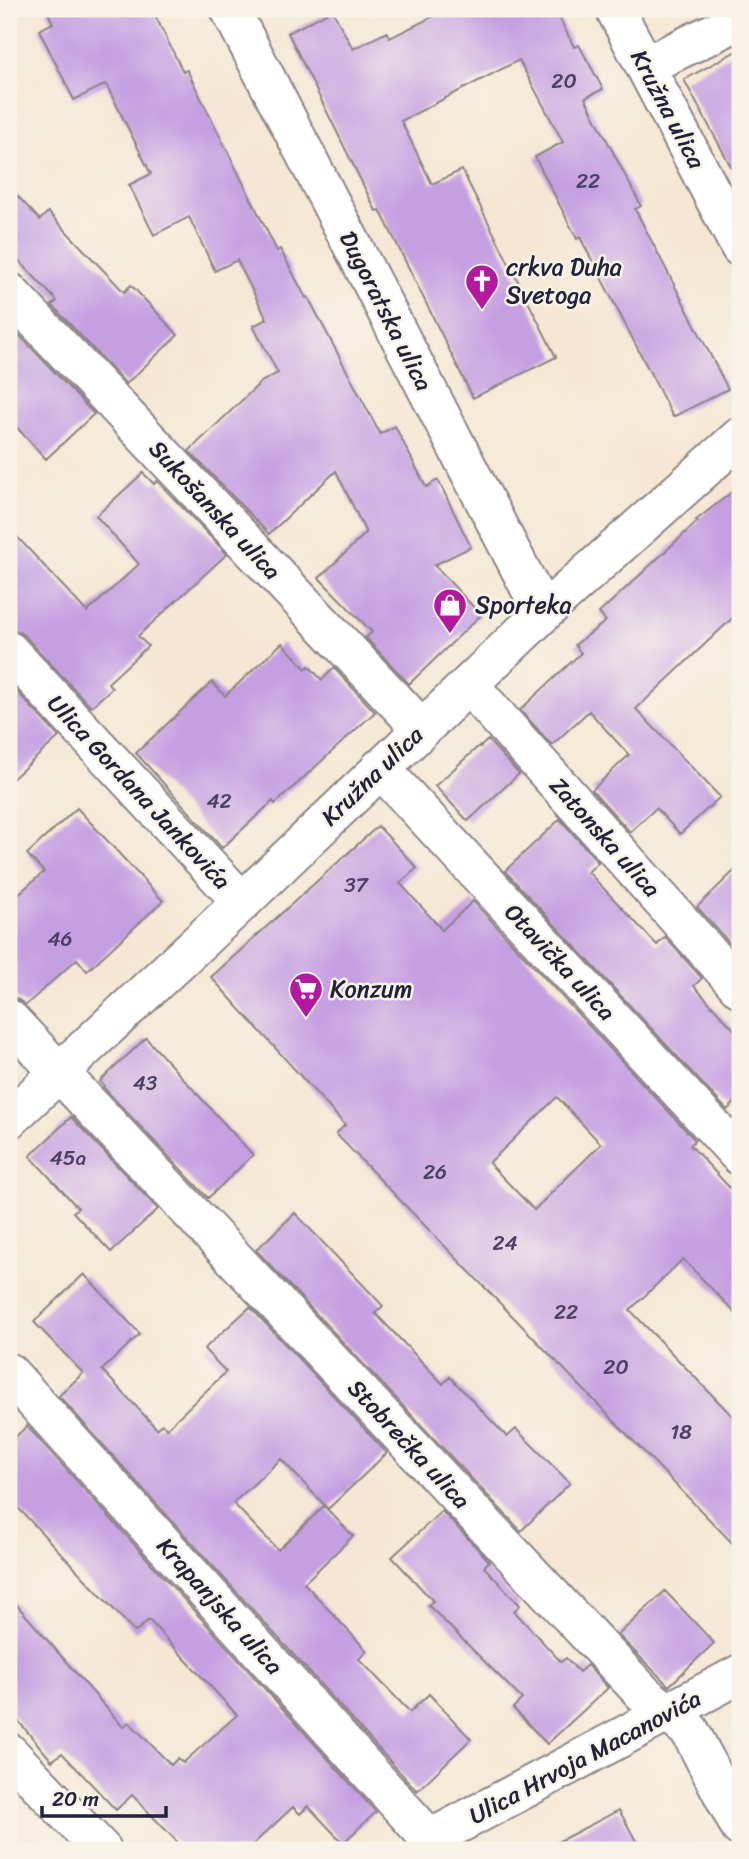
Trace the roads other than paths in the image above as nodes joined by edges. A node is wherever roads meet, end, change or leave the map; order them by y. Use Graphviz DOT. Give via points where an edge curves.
graph roads {
  1 [pos="230,9"];
  2 [pos="615,9"];
  3 [pos="740,20"];
  4 [pos="645,66"];
  5 [pos="740,247"];
  6 [pos="9,292"];
  7 [pos="740,437"];
  8 [pos="543,613"];
  9 [pos="9,651"];
  10 [pos="469,685"];
  11 [pos="421,728"];
  12 [pos="380,768"];
  13 [pos="242,902"];
  14 [pos="740,988"];
  15 [pos="9,1019"];
  16 [pos="60,1072"];
  17 [pos="9,1119"];
  18 [pos="740,1156"];
  19 [pos="9,1373"];
  20 [pos="740,1674"];
  21 [pos="668,1712"];
  22 [pos="9,1753"];
  23 [pos="740,1827"];
  24 [pos="430,1839"];
  25 [pos="102,1850"];
  1 -- 8 [label="street, Dugoratska ulica"];
  2 -- 4 [label="street, Kružna ulica"];
  3 -- 4 [label="street"];
  4 -- 5 [label="street, Kružna ulica"];
  6 -- 11 [label="street, Sukošanska ulica"];
  7 -- 8 [label="street, Kružna ulica"];
  8 -- 10 [label="street, Kružna ulica"];
  9 -- 13 [label="street, Ulica Gordana Jankovića"];
  10 -- 11 [label="street, Kružna ulica"];
  10 -- 14 [label="street, Zatonska ulica"];
  11 -- 12 [label="street, Kružna ulica"];
  12 -- 13 [label="street, Kružna ulica"];
  12 -- 18 [label="street, Otavička ulica"];
  13 -- 16 [label="street, Kružna ulica"];
  15 -- 16 [label="street, Stobrečka ulica"];
  16 -- 17 [label="street, Kružna ulica"];
  16 -- 21 [label="street, Stobrečka ulica" via="644,1694"];
  19 -- 24 [label="street, Krapanjska ulica"];
  20 -- 21 [label="street, Ulica Hrvoja Macanovića"];
  21 -- 23 [label="street, Stobrečka ulica" via="690,1731"];
  21 -- 24 [label="street, Ulica Hrvoja Macanovića"];
  22 -- 25 [label="street"];
}
